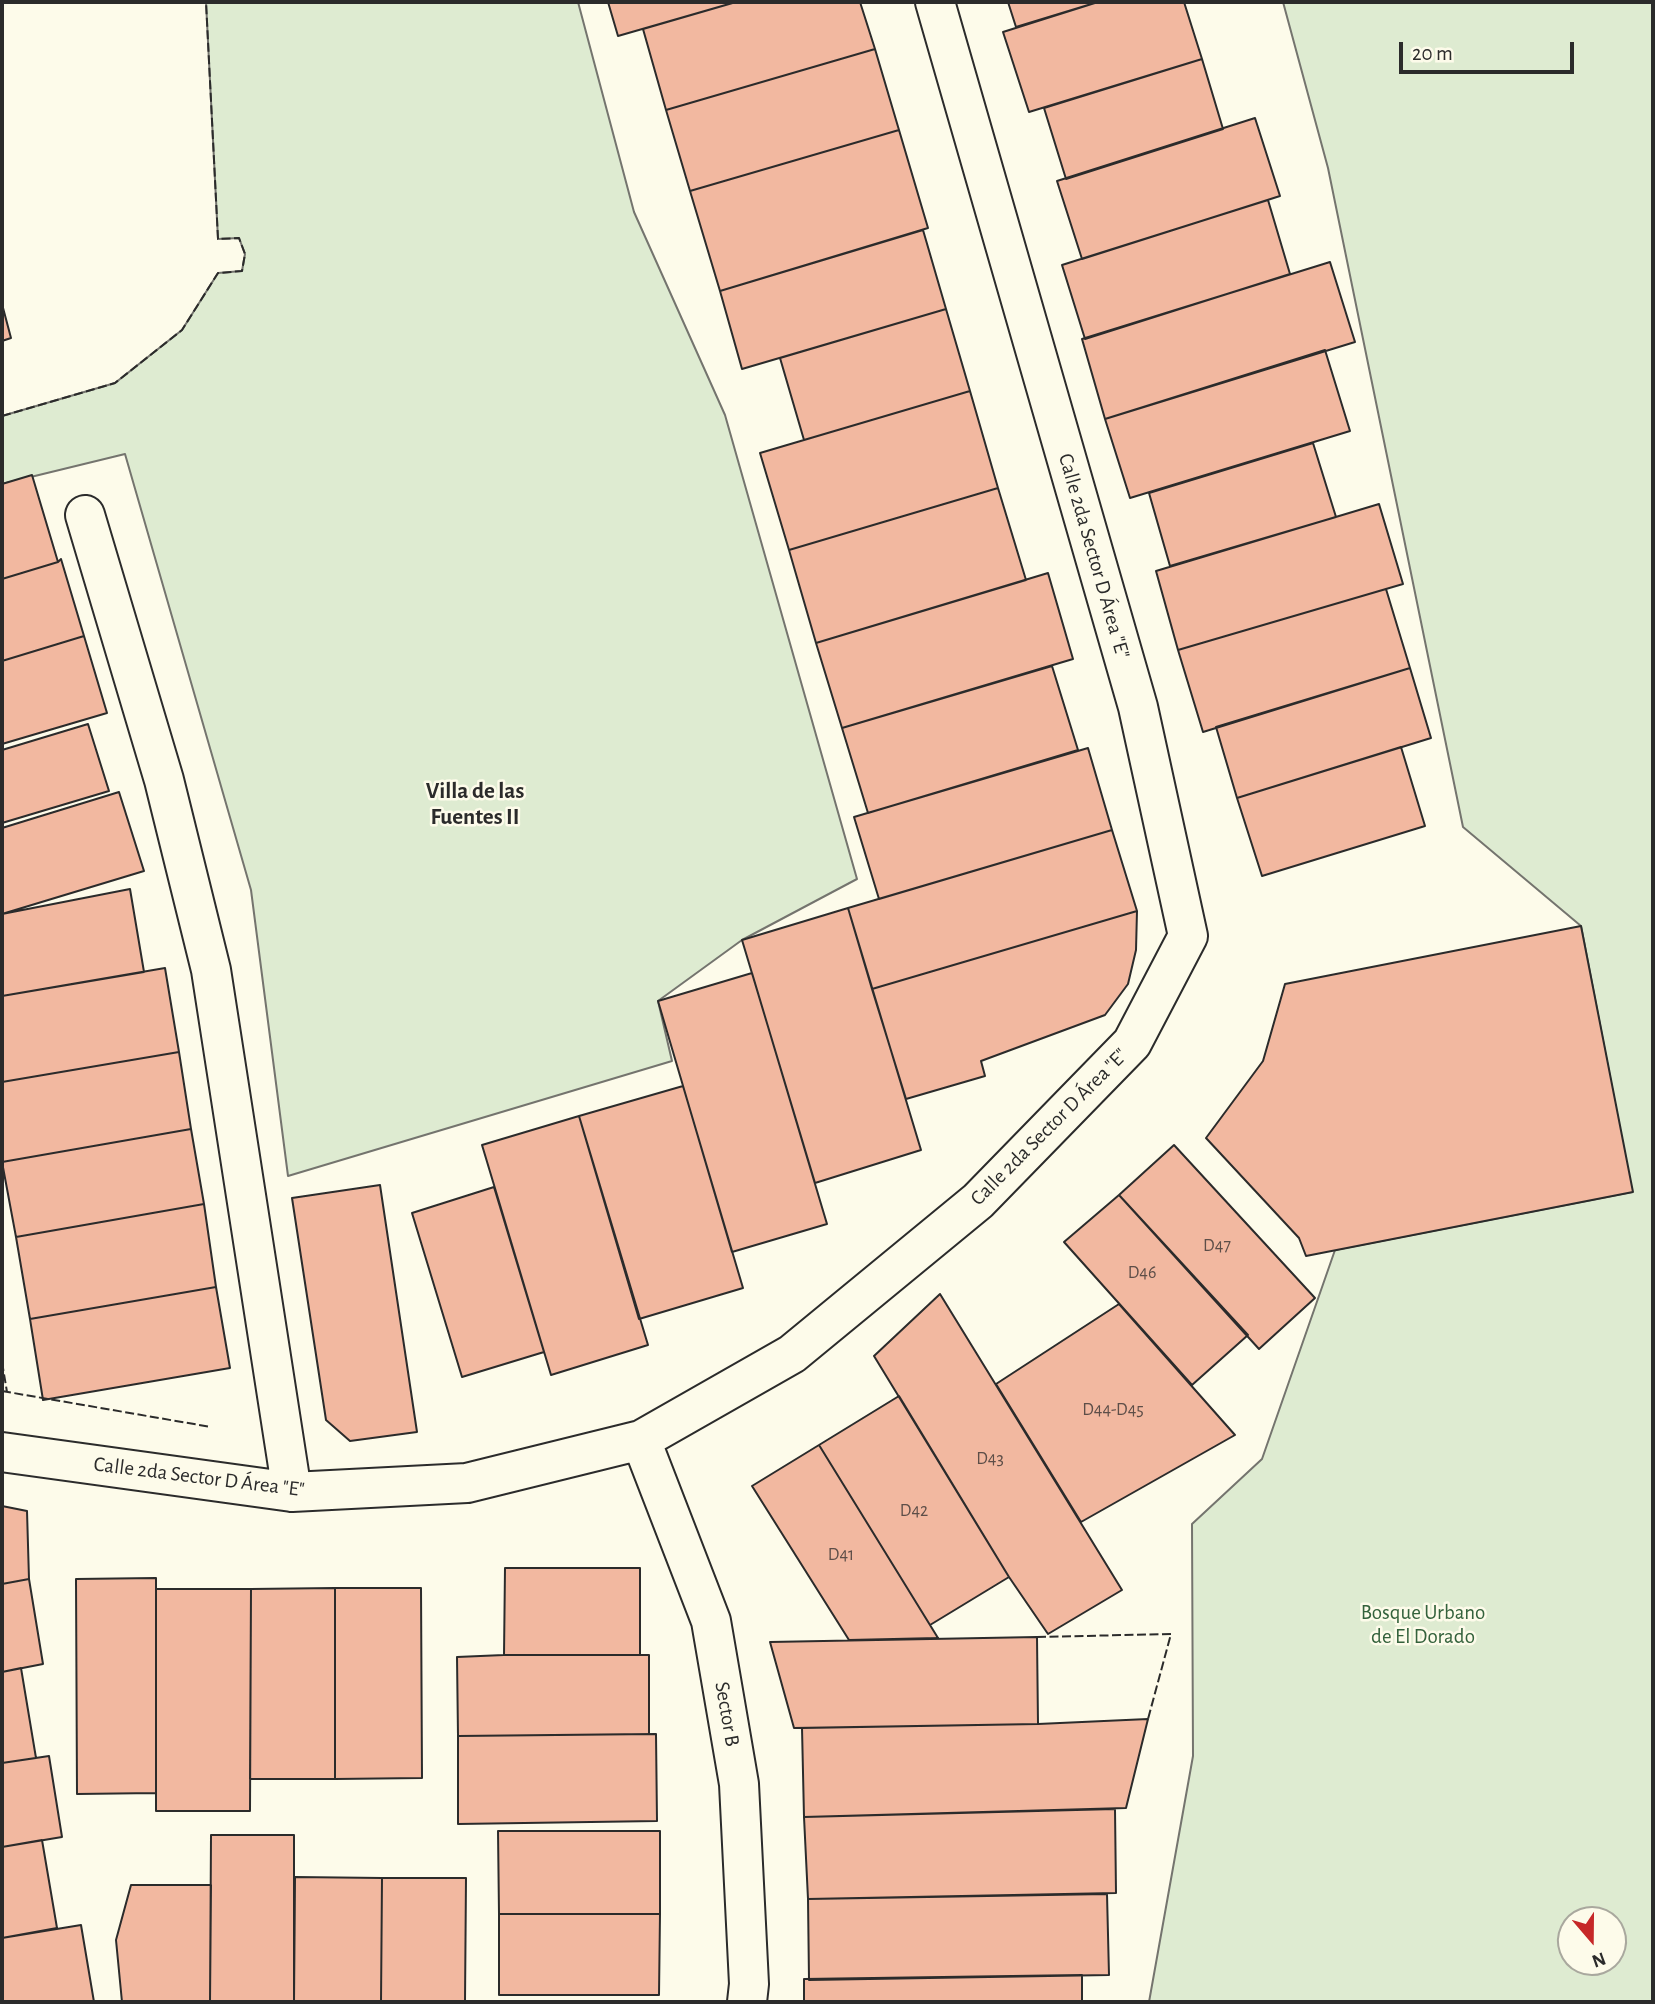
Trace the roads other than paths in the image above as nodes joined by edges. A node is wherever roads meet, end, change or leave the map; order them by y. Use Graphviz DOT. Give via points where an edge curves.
graph roads {
  1 [pos="935,2"];
  2 [pos="85,515"];
  3 [pos="642,1440"];
  4 [pos="2,1452"];
  5 [pos="292,1492"];
  6 [pos="747,2002"];
  1 -- 3 [label="street, Calle 2da Sector D Área \"E\"" via="1138,707 1188,936 1132,1043 978,1200 792,1354"];
  2 -- 5 [label="street" via="164,780 211,970"];
  3 -- 5 [label="street, Calle 2da Sector D Área \"E\"" via="467,1483"];
  3 -- 6 [label="street, Sector B" via="711,1621 739,1784"];
  4 -- 5 [label="street, Calle 2da Sector D Área \"E\""];
}
